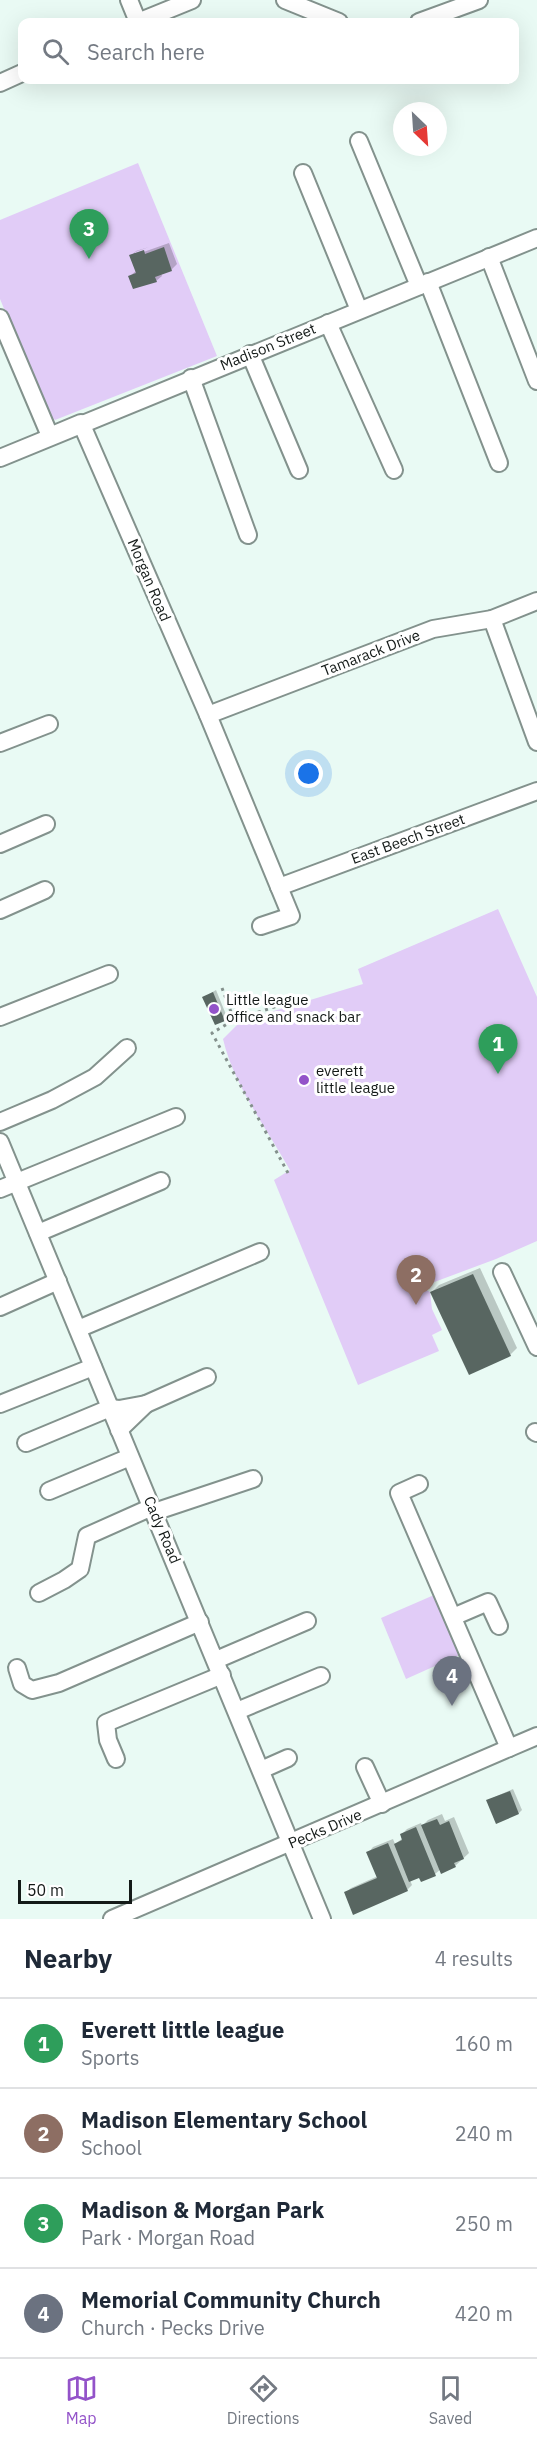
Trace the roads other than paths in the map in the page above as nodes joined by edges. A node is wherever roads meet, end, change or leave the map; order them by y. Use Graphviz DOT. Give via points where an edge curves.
graph roads {
  1 [pos="129,0"];
  2 [pos="192,0"];
  3 [pos="285,0"];
  4 [pos="479,0"];
  5 [pos="136,18"];
  6 [pos="148,18"];
  7 [pos="329,18"];
  8 [pos="430,18"];
  9 [pos="18,75"];
  10 [pos="0,83"];
  11 [pos="358,141"];
  12 [pos="303,173"];
  13 [pos="537,238"];
  14 [pos="489,257"];
  15 [pos="424,284"];
  16 [pos="359,310"];
  17 [pos="0,318"];
  18 [pos="328,323"];
  19 [pos="250,354"];
  20 [pos="191,378"];
  21 [pos="537,381"];
  22 [pos="81,423"];
  23 [pos="0,458"];
  24 [pos="499,463"];
  25 [pos="299,470"];
  26 [pos="394,470"];
  27 [pos="248,535"];
  28 [pos="537,601"];
  29 [pos="492,619"];
  30 [pos="208,715"];
  31 [pos="49,724"];
  32 [pos="537,742"];
  33 [pos="0,743"];
  34 [pos="537,791"];
  35 [pos="45,824"];
  36 [pos="0,844"];
  37 [pos="279,887"];
  38 [pos="45,890"];
  39 [pos="0,910"];
  40 [pos="261,926"];
  41 [pos="109,974"];
  42 [pos="0,1017"];
  43 [pos="127,1048"];
  44 [pos="176,1117"];
  45 [pos="0,1122"];
  46 [pos="0,1142"];
  47 [pos="161,1181"];
  48 [pos="17,1183"];
  49 [pos="0,1190"];
  50 [pos="38,1233"];
  51 [pos="260,1252"];
  52 [pos="502,1272"];
  53 [pos="58,1281"];
  54 [pos="0,1307"];
  55 [pos="78,1329"];
  56 [pos="537,1347"];
  57 [pos="93,1367"];
  58 [pos="207,1377"];
  59 [pos="0,1404"];
  60 [pos="147,1404"];
  61 [pos="110,1408"];
  62 [pos="119,1430"];
  63 [pos="26,1443"];
  64 [pos="130,1457"];
  65 [pos="253,1479"];
  66 [pos="419,1484"];
  67 [pos="49,1491"];
  68 [pos="153,1509"];
  69 [pos="39,1593"];
  70 [pos="453,1617"];
  71 [pos="307,1621"];
  72 [pos="200,1622"];
  73 [pos="499,1626"];
  74 [pos="17,1668"];
  75 [pos="219,1668"];
  76 [pos="321,1676"];
  77 [pos="237,1711"];
  78 [pos="537,1736"];
  79 [pos="509,1748"];
  80 [pos="288,1758"];
  81 [pos="116,1759"];
  82 [pos="365,1767"];
  83 [pos="261,1770"];
  84 [pos="382,1804"];
  85 [pos="292,1843"];
  86 [pos="111,1919"];
  87 [pos="322,1919"];
  1 -- 5 [label="street"];
  2 -- 6 [label="street"];
  3 -- 7 [label="street"];
  4 -- 8 [label="street"];
  9 -- 10 [label="street"];
  11 -- 15 [label="street"];
  12 -- 16 [label="street"];
  13 -- 14 [label="street, Madison Street"];
  14 -- 15 [label="street, Madison Street"];
  14 -- 21 [label="street"];
  15 -- 16 [label="street, Madison Street"];
  15 -- 24 [label="street"];
  16 -- 18 [label="street, Madison Street"];
  17 -- 22 [label="street" via="50,435"];
  18 -- 19 [label="street, Madison Street"];
  18 -- 26 [label="street"];
  19 -- 20 [label="street, Madison Street"];
  19 -- 25 [label="street"];
  20 -- 22 [label="street, Madison Street"];
  20 -- 27 [label="street"];
  22 -- 23 [label="street, Madison Street"];
  22 -- 30 [label="street, Morgan Road"];
  28 -- 29 [label="street, Tamarack Drive"];
  29 -- 30 [label="street, Tamarack Drive" via="433,629"];
  29 -- 32 [label="street"];
  30 -- 37 [label="street, Morgan Road"];
  31 -- 33 [label="street"];
  34 -- 37 [label="street, East Beech Street"];
  35 -- 36 [label="street"];
  37 -- 40 [label="street, Morgan Road" via="291,916"];
  38 -- 39 [label="street"];
  41 -- 42 [label="street"];
  43 -- 45 [label="street" via="95,1077"];
  44 -- 48 [label="street"];
  46 -- 48 [label="street, Cady Road"];
  47 -- 50 [label="street"];
  48 -- 49 [label="street"];
  48 -- 50 [label="street, Cady Road"];
  50 -- 53 [label="street, Cady Road"];
  51 -- 55 [label="street"];
  52 -- 56 [label="street"];
  53 -- 54 [label="street"];
  53 -- 55 [label="street, Cady Road"];
  55 -- 57 [label="street, Cady Road"];
  57 -- 59 [label="street"];
  57 -- 61 [label="street, Cady Road"];
  58 -- 60 [label="street"];
  60 -- 61 [label="street"];
  60 -- 62 [label="street"];
  61 -- 62 [label="street, Cady Road"];
  61 -- 63 [label="street"];
  62 -- 64 [label="street, Cady Road"];
  64 -- 67 [label="street"];
  64 -- 68 [label="street, Cady Road"];
  65 -- 68 [label="street"];
  66 -- 70 [label="street" via="399,1493"];
  68 -- 69 [label="street" via="87,1536 80,1569"];
  68 -- 72 [label="street, Cady Road"];
  70 -- 73 [label="street" via="488,1602"];
  70 -- 79 [label="street"];
  71 -- 75 [label="street"];
  72 -- 74 [label="street" via="59,1683 32,1690 22,1684"];
  72 -- 75 [label="street, Cady Road"];
  75 -- 77 [label="street, Cady Road"];
  75 -- 81 [label="street" via="106,1723"];
  76 -- 77 [label="street"];
  77 -- 83 [label="street, Cady Road"];
  78 -- 79 [label="street, Pecks Drive"];
  79 -- 84 [label="street, Pecks Drive"];
  80 -- 83 [label="street"];
  82 -- 84 [label="street"];
  83 -- 85 [label="street, Cady Road"];
  84 -- 85 [label="street, Pecks Drive"];
  85 -- 86 [label="street, Pecks Drive"];
  85 -- 87 [label="street, Cady Road"];
}
